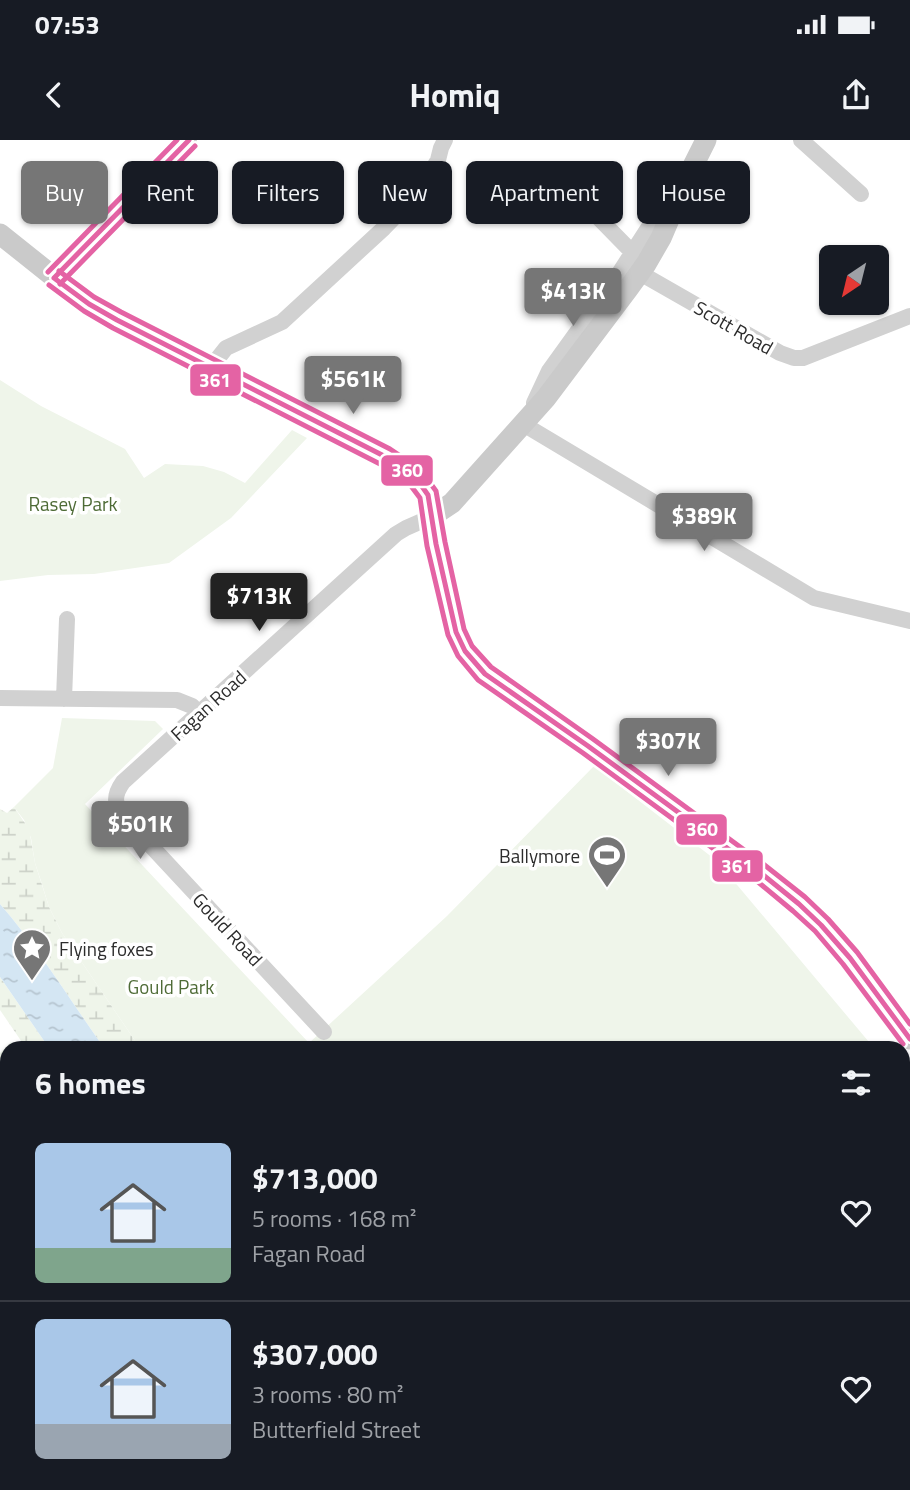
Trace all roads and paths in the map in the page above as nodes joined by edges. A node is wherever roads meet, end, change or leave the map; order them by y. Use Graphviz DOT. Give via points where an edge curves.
graph roads {
  1 [pos="445,140"];
  2 [pos="706,140"];
  3 [pos="801,140"];
  4 [pos="186,141"];
  5 [pos="861,194"];
  6 [pos="602,224"];
  7 [pos="0,234"];
  8 [pos="636,263"];
  9 [pos="54,278"];
  10 [pos="910,316"];
  11 [pos="211,368"];
  12 [pos="525,421"];
  13 [pos="431,517"];
  14 [pos="67,619"];
  15 [pos="910,621"];
  16 [pos="0,698"];
  17 [pos="64,699"];
  18 [pos="199,713"];
  19 [pos="117,790"];
  20 [pos="324,1032"];
  21 [pos="910,1039"];
  1 -- 11 [label="street" via="419,192 384,228 282,322 226,348"];
  2 -- 8 [label="street" via="661,237"];
  3 -- 5 [label="street"];
  4 -- 9 [label="street"];
  6 -- 8 [label="street, Scott Road"];
  7 -- 9 [label="street"];
  8 -- 10 [label="street, Scott Road" via="794,358"];
  8 -- 12 [label="street" via="555,387"];
  9 -- 11 [label="street" via="100,311"];
  11 -- 13 [label="street" via="410,471 428,495"];
  12 -- 13 [label="street" via="452,503"];
  12 -- 15 [label="street" via="814,598"];
  13 -- 18 [label="street, Fagan Road" via="396,534"];
  13 -- 21 [label="street" via="456,632 474,663 789,896 850,958"];
  14 -- 17 [label="street"];
  16 -- 17 [label="street"];
  17 -- 18 [label="street" via="177,700"];
  18 -- 19 [label="street, Fagan Road"];
  19 -- 20 [label="street, Gould Road" via="117,805 125,818"];
}
